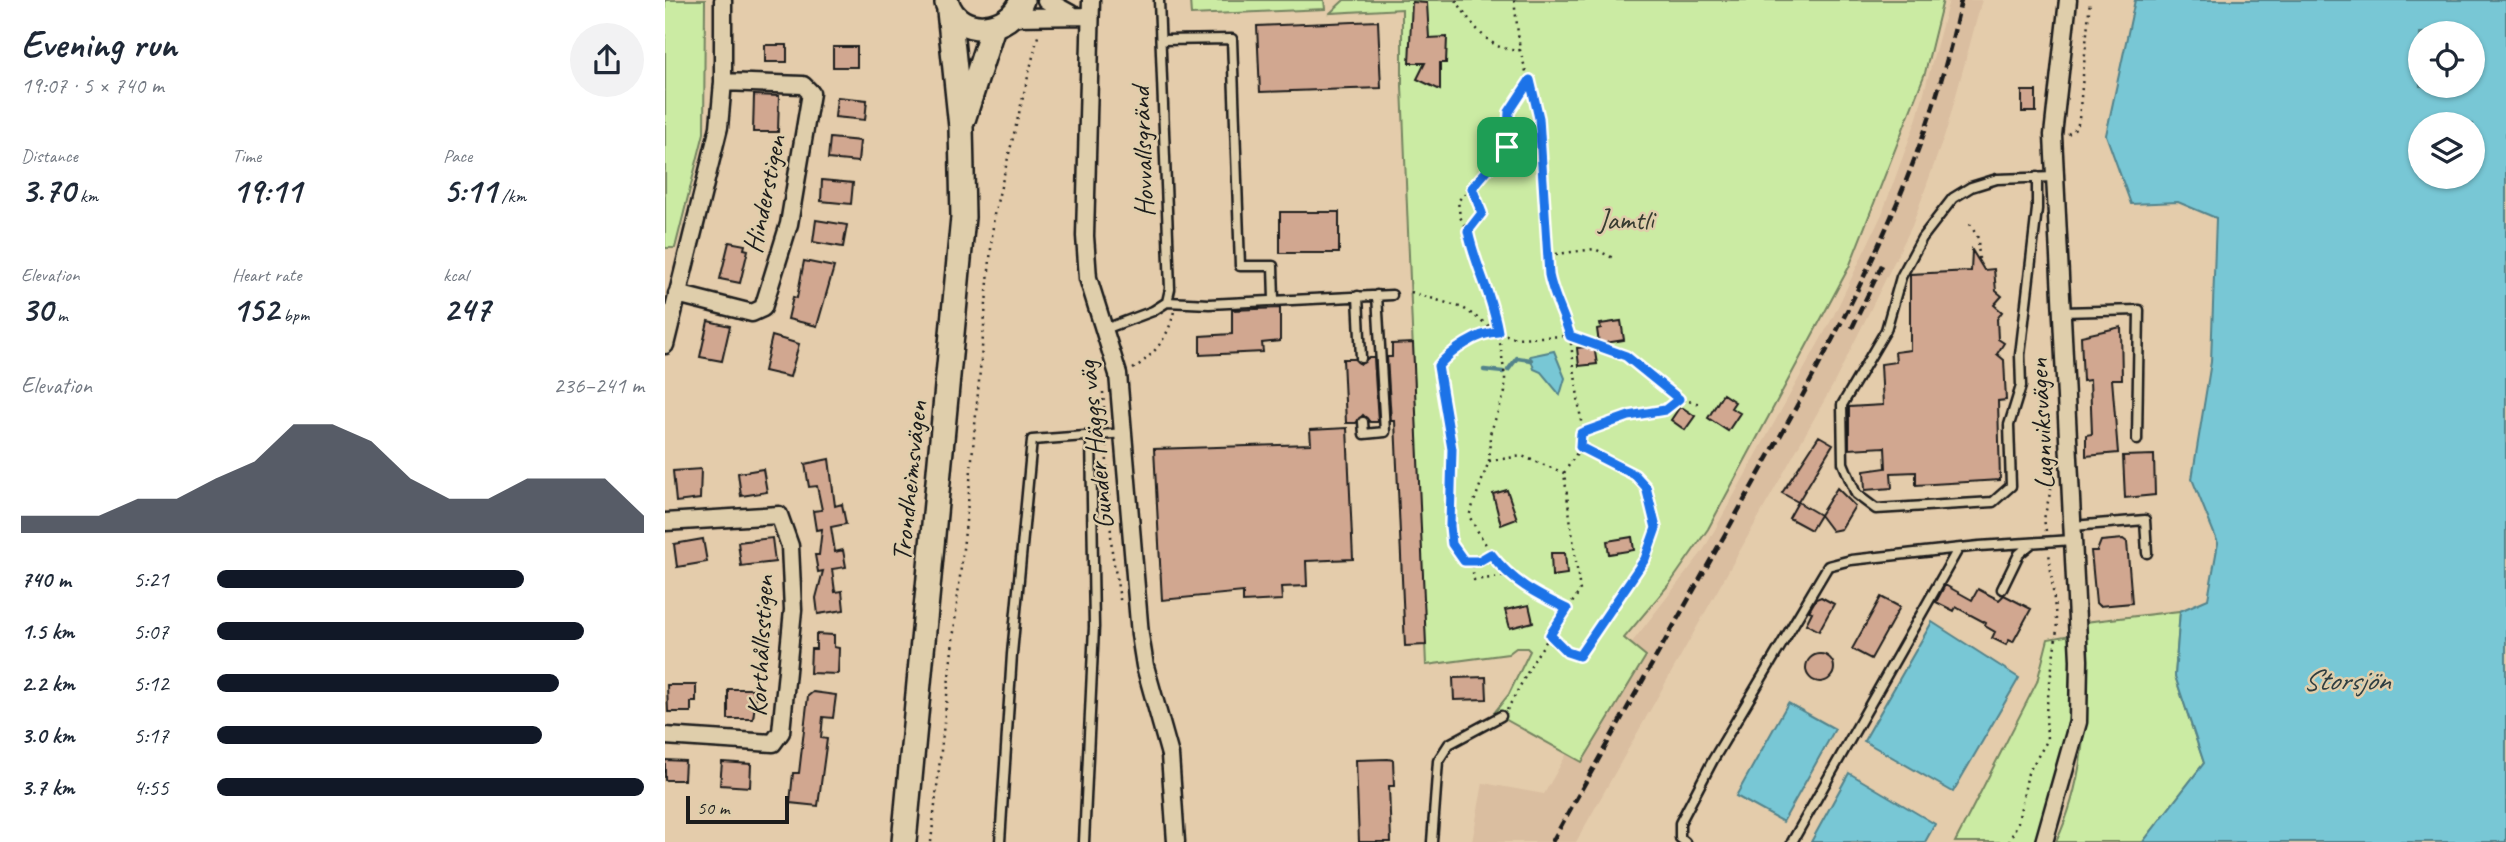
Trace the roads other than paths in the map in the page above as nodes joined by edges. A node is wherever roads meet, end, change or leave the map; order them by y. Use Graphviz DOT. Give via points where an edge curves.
graph roads {
  1 [pos="723,0"];
  2 [pos="1159,0"];
  3 [pos="2068,0"];
  4 [pos="948,5"];
  5 [pos="1045,8"];
  6 [pos="1090,8"];
  7 [pos="1009,15"];
  8 [pos="1161,40"];
  9 [pos="723,82"];
  10 [pos="961,127"];
  11 [pos="2036,177"];
  12 [pos="2055,177"];
  13 [pos="677,294"];
  14 [pos="1377,295"];
  15 [pos="1392,295"];
  16 [pos="1358,296"];
  17 [pos="1274,300"];
  18 [pos="1172,303"];
  19 [pos="2062,312"];
  20 [pos="1105,329"];
  21 [pos="665,345"];
  22 [pos="1361,358"];
  23 [pos="1363,422"];
  24 [pos="1125,433"];
  25 [pos="1091,435"];
  26 [pos="2137,440"];
  27 [pos="665,522"];
  28 [pos="2073,533"];
  29 [pos="2031,544"];
  30 [pos="1957,551"];
  31 [pos="2147,553"];
  32 [pos="2002,589"];
  33 [pos="1501,716"];
  34 [pos="665,736"];
  35 [pos="904,842"];
  36 [pos="1000,842"];
  37 [pos="1084,842"];
  38 [pos="1176,842"];
  39 [pos="1432,842"];
  40 [pos="1685,842"];
  41 [pos="1792,842"];
  42 [pos="2044,842"];
  1 -- 9 [label="street"];
  2 -- 8 [label="lane, Hovvallsgränd"];
  3 -- 12 [label="street, Lugnviksvägen" via="2053,135"];
  4 -- 7 [label="main road" via="968,26"];
  4 -- 10 [label="main road, Trondheimsvägen"];
  5 -- 6 [label="street" via="1071,14"];
  5 -- 7 [label="street"];
  6 -- 20 [label="street, Gunder Häggs väg" via="1085,236 1088,278"];
  7 -- 10 [label="main road, Trondheimsvägen"];
  8 -- 17 [label="lane" via="1232,39 1240,266 1273,266"];
  8 -- 18 [label="lane, Hovvallsgränd"];
  9 -- 13 [label="street" via="707,185"];
  9 -- 13 [label="street, Hinderstigen" via="803,85 811,93 789,224 763,309 752,313"];
  10 -- 35 [label="main road, Trondheimsvägen" via="960,258"];
  11 -- 11 [label="lane" via="1997,179 1953,198 1936,216 1901,277 1885,330 1842,405 1843,463 1856,494 1876,509 1993,502 2011,486 2009,425 2021,386"];
  11 -- 12 [label="lane"];
  12 -- 19 [label="street, Lugnviksvägen"];
  13 -- 21 [label="street"];
  14 -- 15 [label="lane"];
  14 -- 16 [label="lane"];
  14 -- 23 [label="lane" via="1385,432 1364,434"];
  16 -- 17 [label="lane"];
  16 -- 22 [label="lane"];
  17 -- 18 [label="lane"];
  18 -- 20 [label="lane"];
  19 -- 26 [label="lane" via="2139,310"];
  19 -- 28 [label="street, Lugnviksvägen"];
  20 -- 24 [label="street, Gunder Häggs väg" via="1118,374"];
  24 -- 25 [label="lane"];
  24 -- 38 [label="street, Gunder Häggs väg" via="1140,635 1170,755"];
  25 -- 36 [label="lane" via="1032,440"];
  25 -- 37 [label="lane" via="1094,627"];
  27 -- 34 [label="street, Korthållsstigen" via="779,515 790,546 793,610 781,732 773,743"];
  28 -- 29 [label="lane"];
  28 -- 31 [label="lane" via="2145,520"];
  28 -- 42 [label="street, Lugnviksvägen" via="2078,722"];
  29 -- 30 [label="lane"];
  29 -- 32 [label="lane" via="2019,554"];
  30 -- 40 [label="lane" via="1828,566 1685,813 1680,823 1680,838"];
  30 -- 41 [label="lane"];
  33 -- 39 [label="lane" via="1449,744 1438,761"];
}
